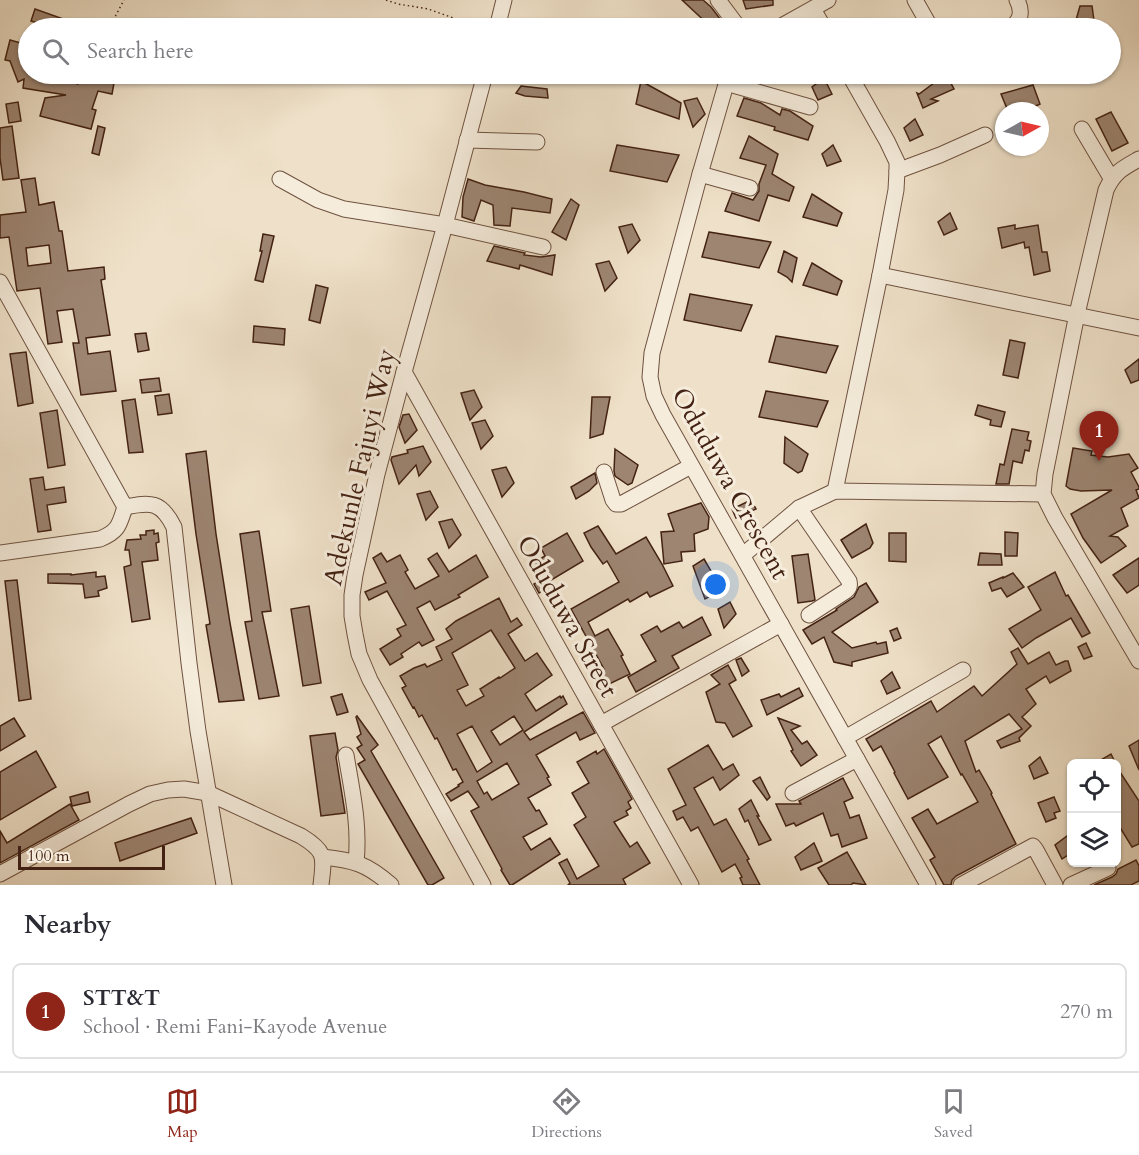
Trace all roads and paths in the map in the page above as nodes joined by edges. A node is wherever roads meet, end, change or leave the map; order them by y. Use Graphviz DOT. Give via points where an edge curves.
graph roads {
  1 [pos="124,0"];
  2 [pos="386,0"];
  3 [pos="504,0"];
  4 [pos="718,0"];
  5 [pos="828,0"];
  6 [pos="915,0"];
  7 [pos="1017,0"];
  8 [pos="813,9"];
  9 [pos="114,18"];
  10 [pos="454,18"];
  11 [pos="499,18"];
  12 [pos="732,18"];
  13 [pos="796,18"];
  14 [pos="818,18"];
  15 [pos="925,18"];
  16 [pos="1020,18"];
  17 [pos="482,84"];
  18 [pos="726,84"];
  19 [pos="745,84"];
  20 [pos="855,84"];
  21 [pos="810,107"];
  22 [pos="1083,129"];
  23 [pos="985,135"];
  24 [pos="467,140"];
  25 [pos="537,142"];
  26 [pos="1139,159"];
  27 [pos="897,171"];
  28 [pos="700,174"];
  29 [pos="1111,178"];
  30 [pos="280,179"];
  31 [pos="750,188"];
  32 [pos="445,225"];
  33 [pos="543,247"];
  34 [pos="880,275"];
  35 [pos="0,282"];
  36 [pos="1077,314"];
  37 [pos="1139,328"];
  38 [pos="404,372"];
  39 [pos="691,466"];
  40 [pos="604,472"];
  41 [pos="835,491"];
  42 [pos="1043,494"];
  43 [pos="125,507"];
  44 [pos="799,508"];
  45 [pos="0,553"];
  46 [pos="743,555"];
  47 [pos="809,615"];
  48 [pos="781,624"];
  49 [pos="1139,662"];
  50 [pos="963,669"];
  51 [pos="601,724"];
  52 [pos="845,738"];
  53 [pos="346,755"];
  54 [pos="857,759"];
  55 [pos="208,792"];
  56 [pos="793,793"];
  57 [pos="322,857"];
  58 [pos="356,862"];
  59 [pos="1108,868"];
  60 [pos="0,874"];
  61 [pos="224,885"];
  62 [pos="321,885"];
  63 [pos="391,885"];
  64 [pos="483,885"];
  65 [pos="691,885"];
  66 [pos="928,885"];
  67 [pos="961,885"];
  68 [pos="1055,885"];
  69 [pos="1071,885"];
  1 -- 9 [label="path"];
  2 -- 10 [label="path"];
  3 -- 11 [label="street"];
  4 -- 12 [label="street"];
  5 -- 8 [label="street"];
  6 -- 15 [label="street"];
  7 -- 16 [label="street"];
  8 -- 13 [label="street"];
  8 -- 14 [label="street"];
  17 -- 24 [label="street, Adekunle Fajuyi Way"];
  18 -- 28 [label="street, Oduduwa Crescent"];
  19 -- 21 [label="street"];
  20 -- 27 [label="street" via="887,141"];
  22 -- 29 [label="street"];
  23 -- 27 [label="street"];
  24 -- 25 [label="street"];
  24 -- 32 [label="street, Adekunle Fajuyi Way"];
  26 -- 29 [label="street"];
  27 -- 34 [label="street"];
  28 -- 31 [label="street"];
  28 -- 39 [label="street, Oduduwa Crescent" via="652,353 650,377 654,396"];
  29 -- 36 [label="street"];
  30 -- 32 [label="street" via="344,209"];
  32 -- 33 [label="street"];
  32 -- 38 [label="street, Adekunle Fajuyi Way"];
  34 -- 36 [label="street"];
  34 -- 41 [label="street"];
  35 -- 43 [label="street"];
  36 -- 37 [label="street"];
  36 -- 42 [label="street"];
  38 -- 51 [label="street, Oduduwa Street"];
  38 -- 64 [label="street, Adekunle Fajuyi Way" via="355,575 352,616 359,654 370,680"];
  39 -- 40 [label="street" via="621,504 613,500"];
  39 -- 46 [label="street, Oduduwa Crescent"];
  41 -- 42 [label="street"];
  41 -- 44 [label="street"];
  42 -- 49 [label="street"];
  43 -- 45 [label="street" via="112,534 100,539"];
  43 -- 55 [label="street" via="152,504 168,514 174,527"];
  44 -- 46 [label="street"];
  44 -- 47 [label="street" via="850,584 846,591"];
  46 -- 48 [label="street, Oduduwa Crescent"];
  48 -- 51 [label="street"];
  48 -- 52 [label="street, Oduduwa Crescent"];
  50 -- 52 [label="street"];
  51 -- 65 [label="street, Oduduwa Street"];
  52 -- 54 [label="street, Oduduwa Crescent"];
  53 -- 58 [label="street" via="357,819"];
  54 -- 56 [label="street"];
  54 -- 66 [label="street, Oduduwa Crescent"];
  55 -- 57 [label="street" via="301,836 320,850"];
  55 -- 60 [label="street" via="184,789 150,794"];
  55 -- 61 [label="street"];
  57 -- 58 [label="street"];
  57 -- 62 [label="street"];
  58 -- 63 [label="street"];
  59 -- 69 [label="street"];
  67 -- 68 [label="street" via="1033,846"];
}
